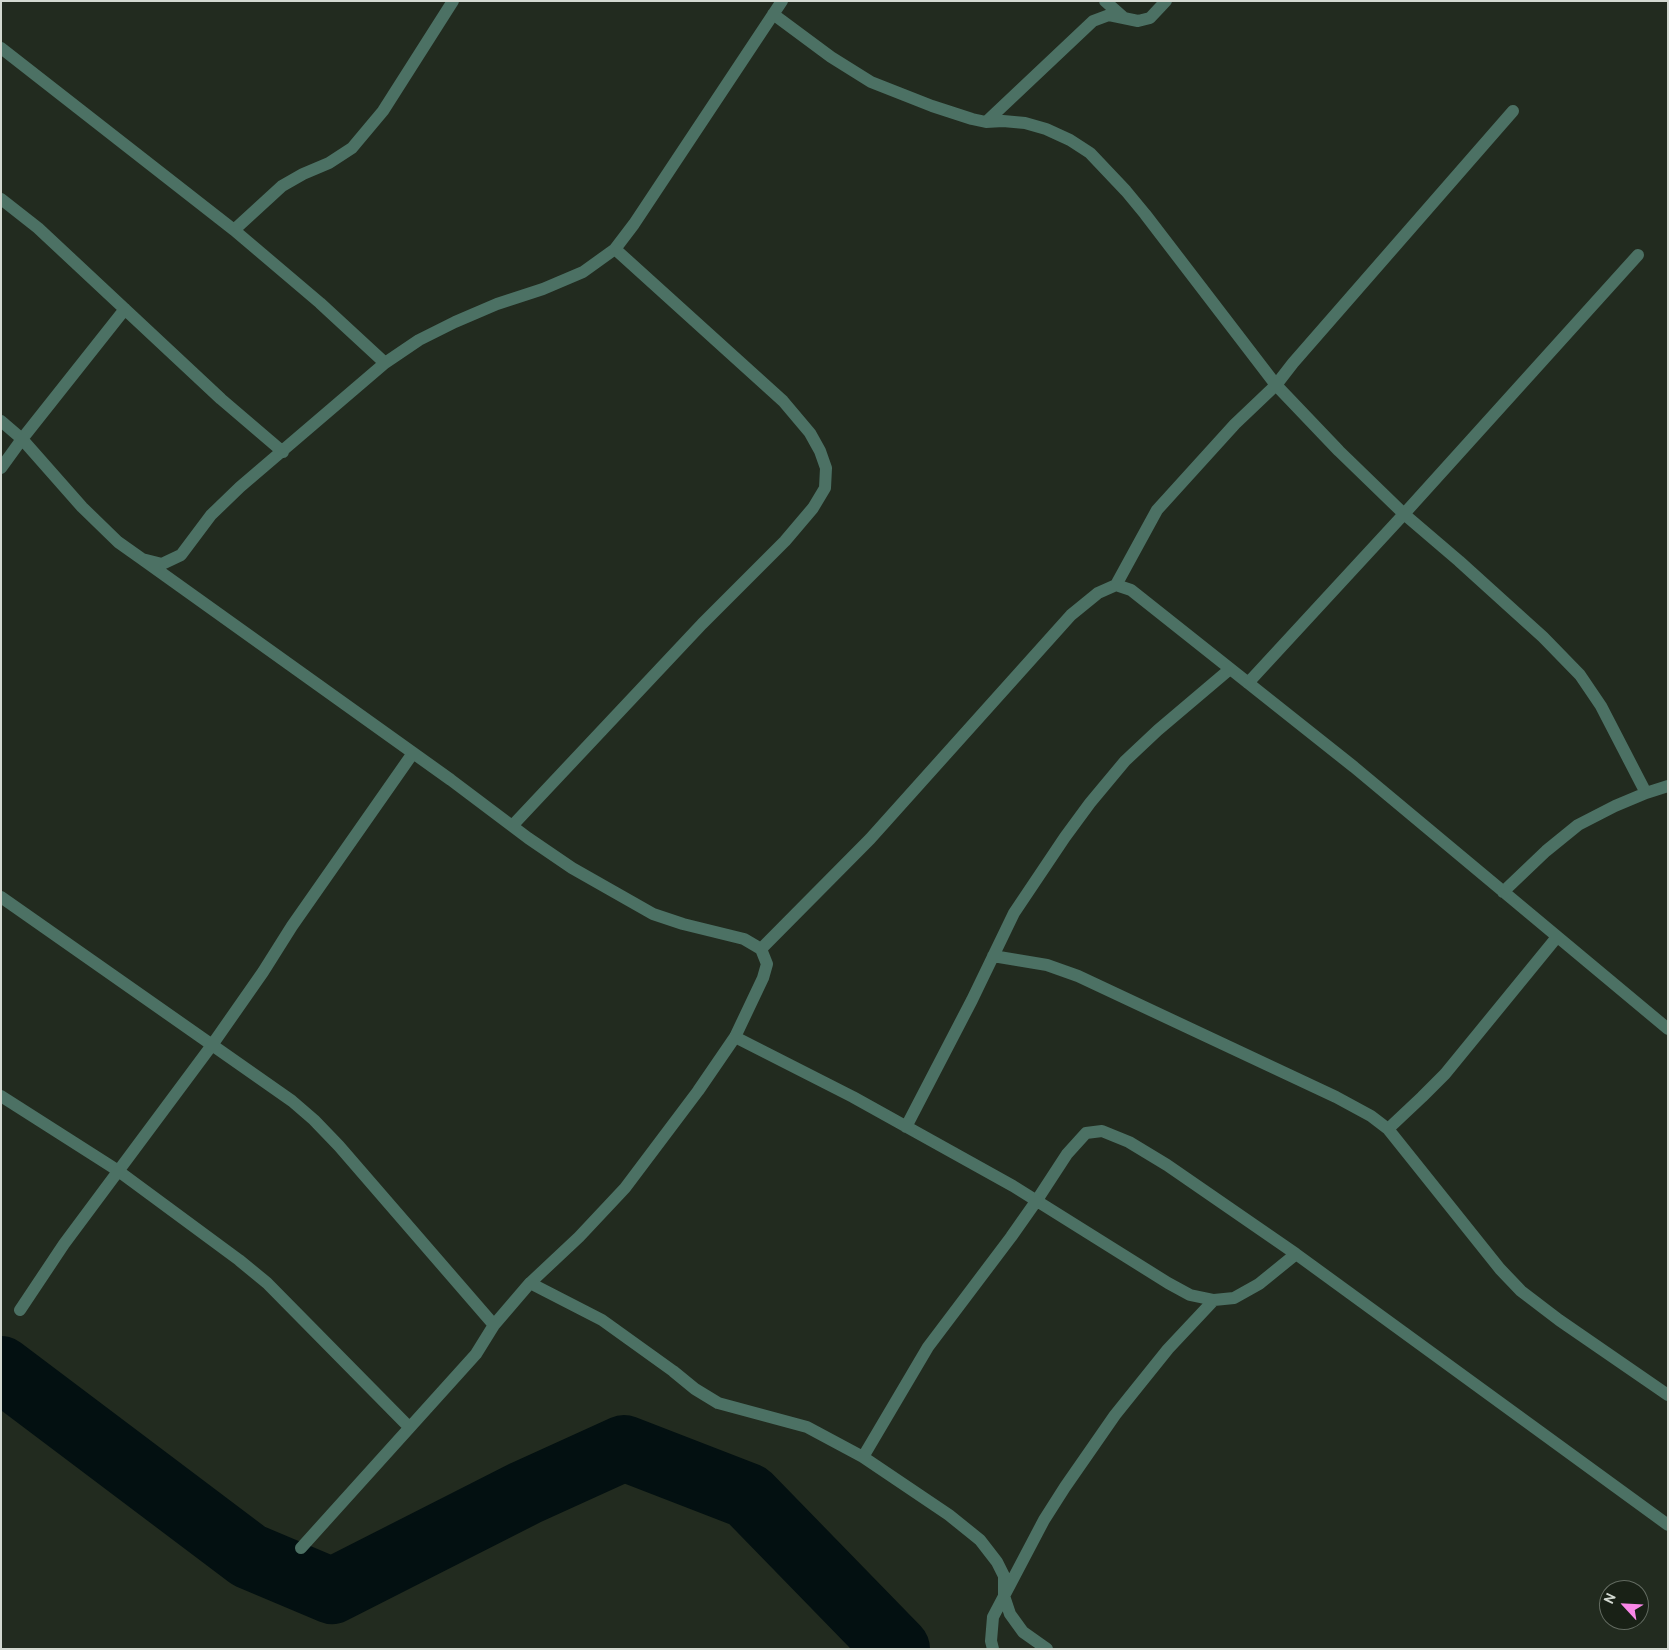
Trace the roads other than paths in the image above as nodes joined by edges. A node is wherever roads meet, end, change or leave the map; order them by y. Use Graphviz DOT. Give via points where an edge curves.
graph roads {
  1 [pos="453,1"];
  2 [pos="782,1"];
  3 [pos="1105,1"];
  4 [pos="1166,1"];
  5 [pos="773,14"];
  6 [pos="1125,19"];
  7 [pos="1,48"];
  8 [pos="1513,111"];
  9 [pos="986,122"];
  10 [pos="1,199"];
  11 [pos="234,230"];
  12 [pos="615,249"];
  13 [pos="1638,255"];
  14 [pos="125,309"];
  15 [pos="385,363"];
  16 [pos="1276,385"];
  17 [pos="1,421"];
  18 [pos="22,439"];
  19 [pos="283,452"];
  20 [pos="1,468"];
  21 [pos="1404,514"];
  22 [pos="142,559"];
  23 [pos="1116,585"];
  24 [pos="1230,669"];
  25 [pos="1248,683"];
  26 [pos="413,752"];
  27 [pos="1668,786"];
  28 [pos="1646,793"];
  29 [pos="512,826"];
  30 [pos="1503,892"];
  31 [pos="1,897"];
  32 [pos="1557,937"];
  33 [pos="761,949"];
  34 [pos="993,956"];
  35 [pos="1668,1029"];
  36 [pos="734,1037"];
  37 [pos="212,1045"];
  38 [pos="1,1096"];
  39 [pos="906,1127"];
  40 [pos="1388,1129"];
  41 [pos="118,1170"];
  42 [pos="1037,1200"];
  43 [pos="1296,1254"];
  44 [pos="530,1283"];
  45 [pos="1214,1300"];
  46 [pos="20,1310"];
  47 [pos="494,1325"];
  48 [pos="1668,1395"];
  49 [pos="409,1427"];
  50 [pos="863,1457"];
  51 [pos="1668,1525"];
  52 [pos="301,1548"];
  53 [pos="1004,1596"];
  54 [pos="993,1649"];
  55 [pos="1047,1649"];
  1 -- 11 [label="street" via="382,111 352,148 282,186"];
  2 -- 5 [label="street"];
  3 -- 6 [label="street"];
  4 -- 6 [label="street" via="1150,18 1138,21"];
  5 -- 9 [label="street" via="871,82 932,106"];
  5 -- 12 [label="street"];
  6 -- 9 [label="street" via="1109,15 1093,21"];
  7 -- 11 [label="street"];
  8 -- 16 [label="street"];
  9 -- 16 [label="street" via="1025,123 1039,127 1090,153 1145,214"];
  10 -- 14 [label="street" via="38,228"];
  11 -- 15 [label="street"];
  12 -- 15 [label="street" via="583,272 455,322 419,340"];
  12 -- 29 [label="street" via="783,401 810,433 820,451 826,468 825,488 784,541"];
  13 -- 21 [label="street"];
  14 -- 18 [label="street"];
  14 -- 19 [label="street"];
  15 -- 19 [label="street"];
  16 -- 21 [label="street"];
  16 -- 23 [label="street" via="1235,424 1157,510"];
  17 -- 18 [label="street"];
  18 -- 20 [label="street"];
  18 -- 22 [label="street" via="88,513 118,542"];
  19 -- 22 [label="street" via="211,515 181,555 162,564"];
  21 -- 25 [label="street"];
  21 -- 28 [label="street" via="1460,561 1580,675 1601,706"];
  22 -- 26 [label="street"];
  23 -- 24 [label="street" via="1131,590"];
  23 -- 33 [label="street" via="1098,593 1071,615 870,839"];
  24 -- 25 [label="street"];
  24 -- 34 [label="street" via="1151,736 1090,803 1014,913"];
  25 -- 30 [label="street"];
  26 -- 29 [label="street"];
  26 -- 37 [label="street"];
  27 -- 28 [label="street"];
  28 -- 30 [label="street" via="1578,825"];
  29 -- 33 [label="street" via="572,868 654,914 744,939"];
  30 -- 32 [label="street"];
  31 -- 37 [label="street"];
  32 -- 35 [label="street"];
  32 -- 40 [label="street" via="1445,1074"];
  33 -- 36 [label="street" via="767,964 763,978"];
  34 -- 39 [label="street"];
  34 -- 40 [label="street" via="1047,965 1078,976 1336,1097"];
  36 -- 39 [label="street"];
  36 -- 44 [label="street" via="625,1188"];
  37 -- 41 [label="street"];
  37 -- 47 [label="street" via="314,1120"];
  38 -- 41 [label="street"];
  39 -- 42 [label="street"];
  40 -- 48 [label="street" via="1521,1291"];
  41 -- 46 [label="street"];
  41 -- 49 [label="street" via="267,1283"];
  42 -- 43 [label="street" via="1067,1154 1086,1133 1102,1131 1129,1142 1167,1165"];
  42 -- 45 [label="street" via="1168,1283 1190,1295"];
  42 -- 50 [label="street" via="928,1347"];
  43 -- 45 [label="street" via="1259,1284 1234,1298"];
  43 -- 51 [label="street"];
  44 -- 47 [label="street"];
  44 -- 50 [label="street" via="602,1320 718,1403 807,1427"];
  45 -- 53 [label="street" via="1168,1349 1115,1415 1044,1520"];
  47 -- 49 [label="street" via="476,1354"];
  49 -- 52 [label="street"];
  50 -- 53 [label="street" via="980,1540 1004,1576"];
  53 -- 54 [label="street" via="993,1617"];
  53 -- 55 [label="street" via="1010,1614 1023,1632"];
}
